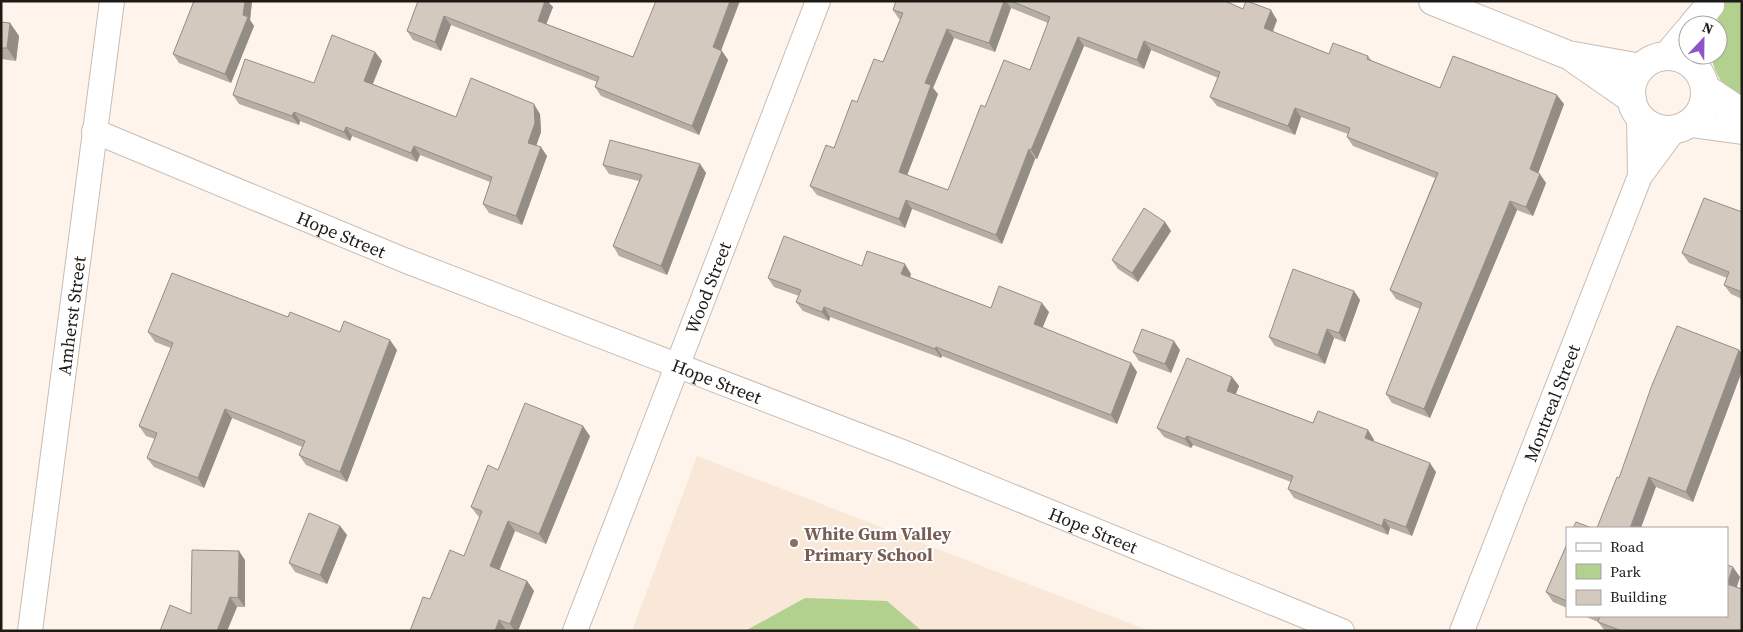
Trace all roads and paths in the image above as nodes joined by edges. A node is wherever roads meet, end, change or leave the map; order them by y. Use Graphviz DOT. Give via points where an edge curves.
graph roads {
  1 [pos="112,1"];
  2 [pos="818,1"];
  3 [pos="1434,1"];
  4 [pos="1678,43"];
  5 [pos="1568,55"];
  6 [pos="1668,55"];
  7 [pos="1641,68"];
  8 [pos="1701,70"];
  9 [pos="1636,108"];
  10 [pos="1742,113"];
  11 [pos="1682,126"];
  12 [pos="1742,130"];
  13 [pos="94,131"];
  14 [pos="1640,176"];
  15 [pos="679,367"];
  16 [pos="30,631"];
  17 [pos="575,631"];
  18 [pos="1342,631"];
  19 [pos="1462,631"];
  1 -- 13 [label="street, Amherst Street"];
  2 -- 15 [label="street, Wood Street"];
  3 -- 5 [label="street"];
  4 -- 6 [label="street"];
  5 -- 7 [label="street"];
  5 -- 9 [label="street"];
  6 -- 7 [label="street" via="1656,57"];
  6 -- 8 [label="street" via="1684,59"];
  7 -- 9 [label="street" via="1633,80"];
  8 -- 10 [label="street"];
  8 -- 11 [label="street" via="1703,108"];
  9 -- 11 [label="street" via="1655,128"];
  9 -- 14 [label="street, Montreal Street"];
  11 -- 12 [label="street"];
  11 -- 14 [label="street, Montreal Street"];
  13 -- 15 [label="street, Hope Street" via="404,260"];
  13 -- 16 [label="street, Amherst Street"];
  14 -- 19 [label="street, Montreal Street"];
  15 -- 17 [label="street, Wood Street"];
  15 -- 18 [label="street, Hope Street" via="915,457"];
}
